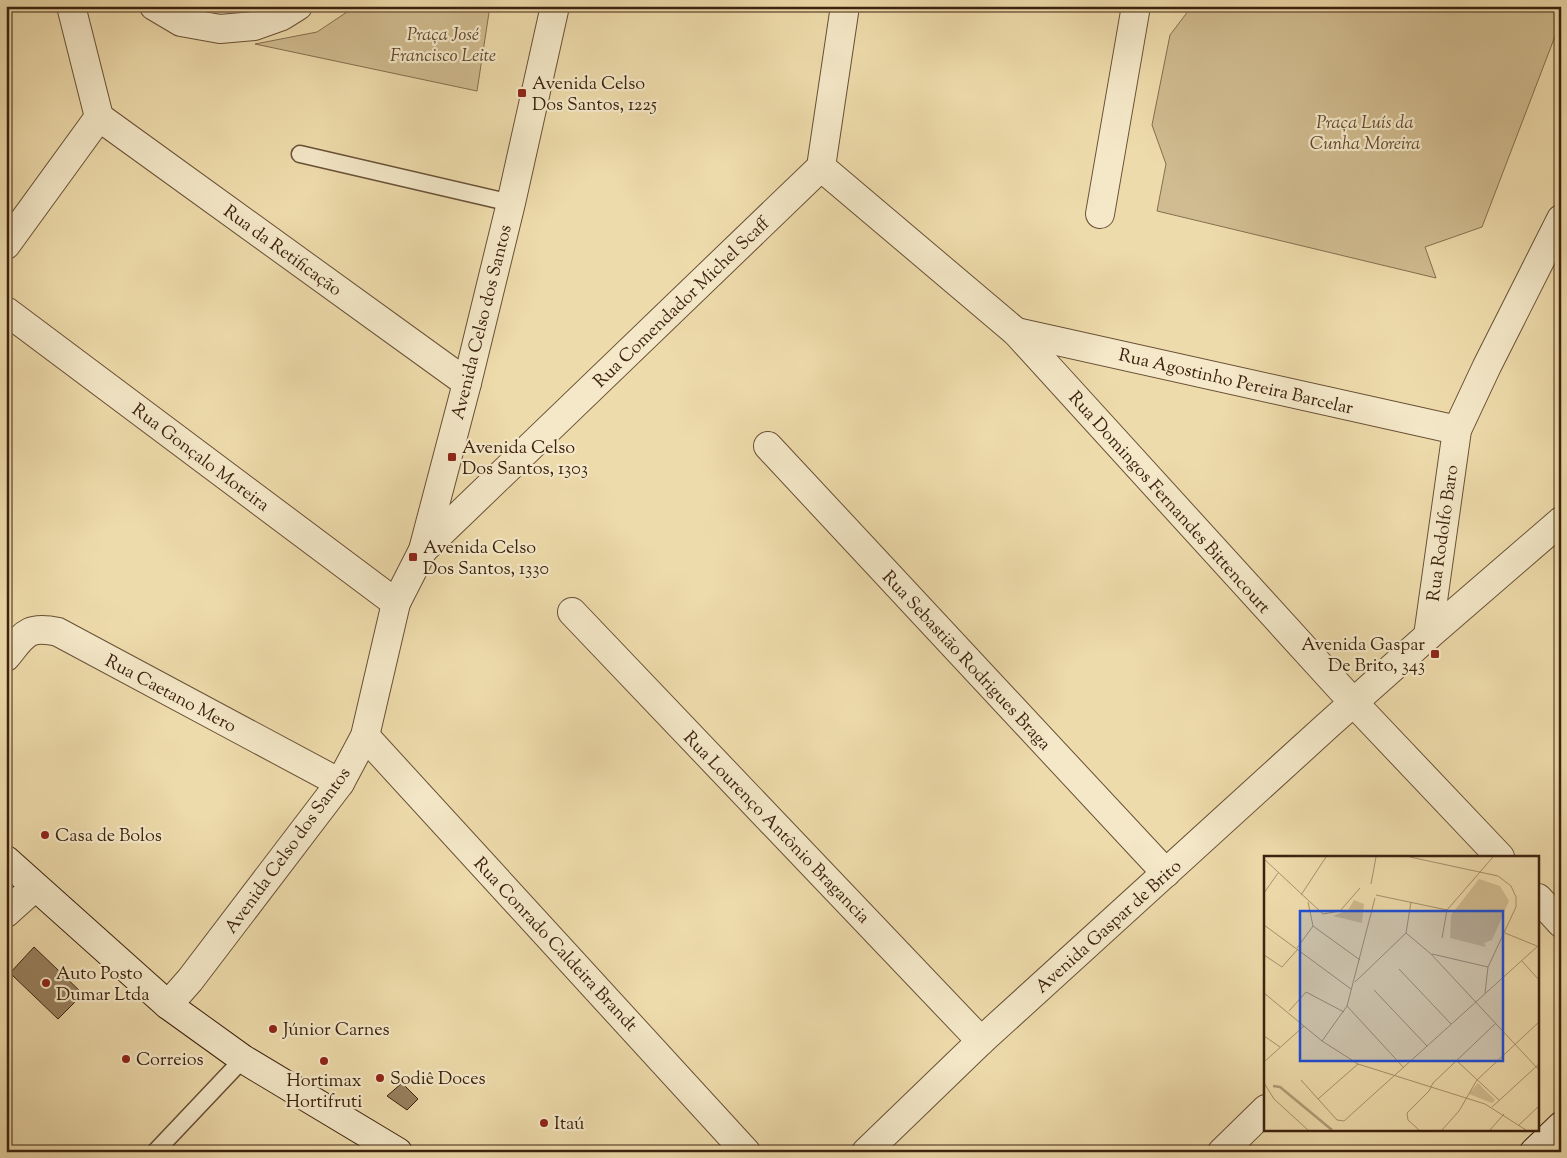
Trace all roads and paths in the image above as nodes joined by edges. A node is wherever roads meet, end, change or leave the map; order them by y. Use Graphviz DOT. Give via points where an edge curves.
graph roads {
  1 [pos="71,6"];
  2 [pos="154,6"];
  3 [pos="298,6"];
  4 [pos="845,6"];
  5 [pos="1136,6"];
  6 [pos="554,9"];
  7 [pos="99,116"];
  8 [pos="300,154"];
  9 [pos="821,167"];
  10 [pos="511,203"];
  11 [pos="1100,214"];
  12 [pos="1561,219"];
  13 [pos="6,245"];
  14 [pos="6,311"];
  15 [pos="1016,332"];
  16 [pos="467,383"];
  17 [pos="1457,430"];
  18 [pos="768,446"];
  19 [pos="1561,521"];
  20 [pos="423,550"];
  21 [pos="396,603"];
  22 [pos="572,612"];
  23 [pos="1428,636"];
  24 [pos="6,657"];
  25 [pos="1353,702"];
  26 [pos="365,736"];
  27 [pos="340,783"];
  28 [pos="1499,856"];
  29 [pos="6,860"];
  30 [pos="1166,873"];
  31 [pos="35,887"];
  32 [pos="1540,900"];
  33 [pos="6,913"];
  34 [pos="1561,923"];
  35 [pos="168,1006"];
  36 [pos="981,1041"];
  37 [pos="243,1059"];
  38 [pos="1264,1112"];
  39 [pos="1561,1126"];
  40 [pos="154,1152"];
  41 [pos="398,1152"];
  42 [pos="746,1152"];
  43 [pos="866,1152"];
  44 [pos="1222,1152"];
  45 [pos="1534,1152"];
  1 -- 7 [label="street"];
  2 -- 3 [label="street" via="181,22 220,29 254,26"];
  4 -- 9 [label="street"];
  5 -- 11 [label="street"];
  6 -- 10 [label="street, Avenida Celso dos Santos"];
  7 -- 13 [label="street"];
  7 -- 16 [label="street, Rua da Retificação"];
  8 -- 10 [label="lane"];
  9 -- 15 [label="street, Rua Domingos Fernandes Bittencourt"];
  9 -- 20 [label="street, Rua Comendador Michel Scaff"];
  10 -- 16 [label="street, Avenida Celso dos Santos"];
  12 -- 17 [label="street, Rua Rodolfo Baro"];
  14 -- 21 [label="street, Rua Gonçalo Moreira"];
  15 -- 17 [label="street, Rua Agostinho Pereira Barcelar"];
  15 -- 25 [label="street, Rua Domingos Fernandes Bittencourt"];
  16 -- 20 [label="street, Avenida Celso dos Santos"];
  17 -- 23 [label="street, Rua Rodolfo Baro"];
  18 -- 30 [label="street, Rua Sebastião Rodrigues Braga"];
  19 -- 23 [label="street, Avenida Gaspar de Brito"];
  20 -- 21 [label="street, Avenida Celso dos Santos"];
  21 -- 26 [label="street, Avenida Celso dos Santos"];
  22 -- 36 [label="street, Rua Lourenço Antônio Bragancia"];
  23 -- 25 [label="street, Avenida Gaspar de Brito"];
  24 -- 27 [label="street, Rua Caetano Mero" via="23,635 33,630 58,632"];
  25 -- 28 [label="street, Rua Domingos Fernandes Bittencourt"];
  25 -- 30 [label="street, Avenida Gaspar de Brito"];
  26 -- 27 [label="street, Avenida Celso dos Santos"];
  26 -- 42 [label="street, Rua Conrado Caldeira Brandt"];
  27 -- 35 [label="street, Avenida Celso dos Santos"];
  29 -- 31 [label="street"];
  30 -- 36 [label="street, Avenida Gaspar de Brito"];
  31 -- 33 [label="street"];
  31 -- 35 [label="street"];
  32 -- 34 [label="street"];
  35 -- 37 [label="street"];
  36 -- 43 [label="street, Avenida Gaspar de Brito"];
  37 -- 40 [label="lane"];
  37 -- 41 [label="street"];
  38 -- 44 [label="street"];
  39 -- 45 [label="street"];
}
